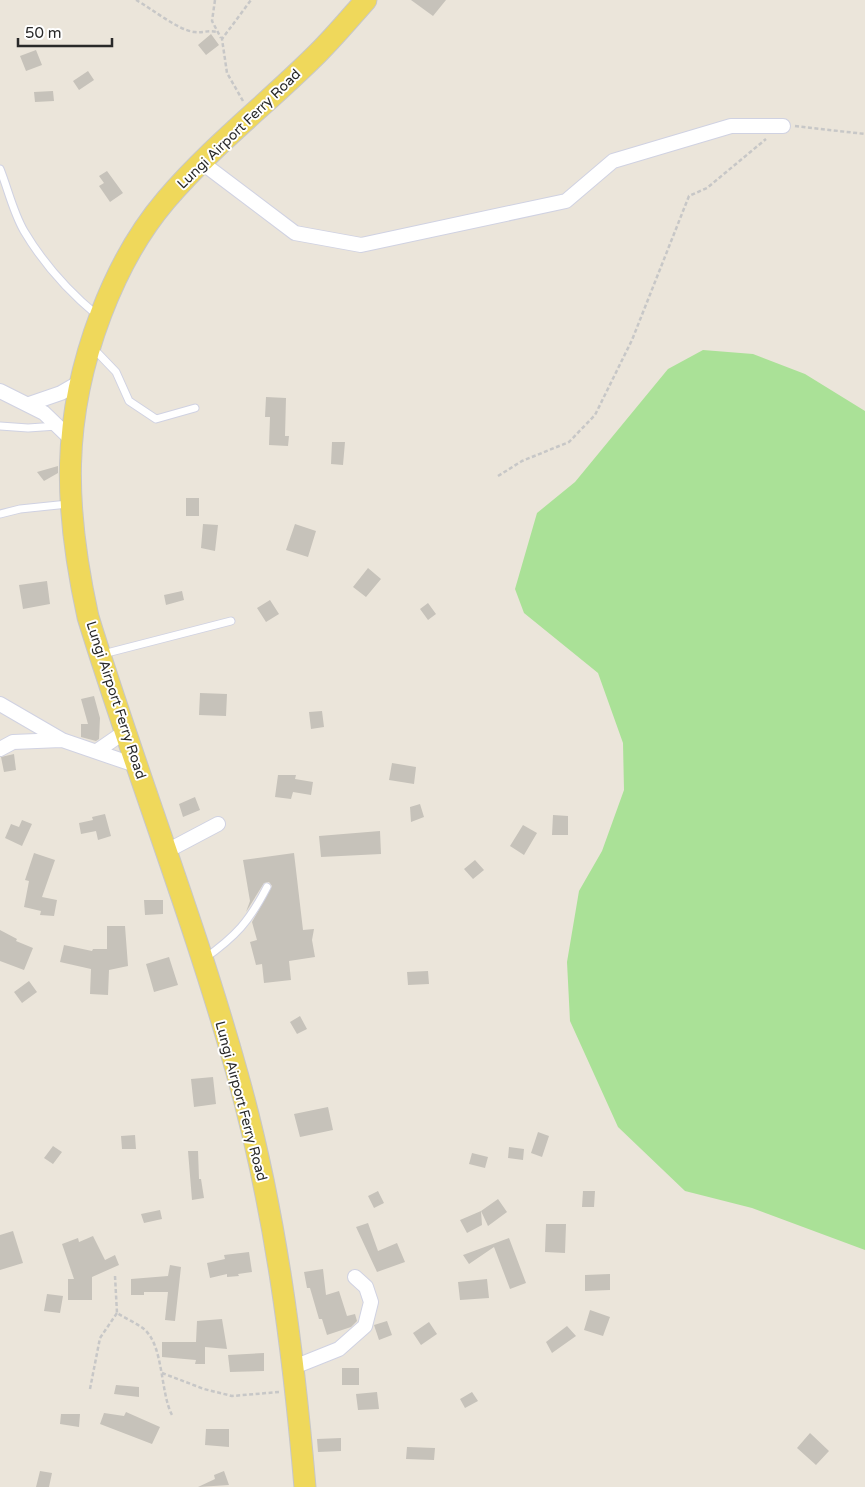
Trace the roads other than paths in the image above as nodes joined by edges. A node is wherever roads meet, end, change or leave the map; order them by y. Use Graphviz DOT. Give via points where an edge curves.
graph roads {
  1 [pos="366,0"];
  2 [pos="783,126"];
  3 [pos="201,162"];
  4 [pos="0,169"];
  5 [pos="100,318"];
  6 [pos="89,344"];
  7 [pos="80,382"];
  8 [pos="0,392"];
  9 [pos="29,404"];
  10 [pos="195,408"];
  11 [pos="0,426"];
  12 [pos="64,432"];
  13 [pos="71,504"];
  14 [pos="0,514"];
  15 [pos="231,621"];
  16 [pos="100,655"];
  17 [pos="0,704"];
  18 [pos="126,731"];
  19 [pos="62,740"];
  20 [pos="0,749"];
  21 [pos="97,751"];
  22 [pos="138,766"];
  23 [pos="218,824"];
  24 [pos="165,852"];
  25 [pos="267,887"];
  26 [pos="202,960"];
  27 [pos="355,1277"];
  28 [pos="294,1367"];
  29 [pos="305,1487"];
  1 -- 3 [label="main road, Lungi Airport Ferry Road" via="318,53"];
  2 -- 3 [label="street" via="731,126 613,161 566,201 361,245 295,233"];
  3 -- 5 [label="main road, Lungi Airport Ferry Road" via="139,236 116,275"];
  4 -- 5 [label="lane" via="23,229 46,263"];
  5 -- 6 [label="main road, Lungi Airport Ferry Road"];
  6 -- 7 [label="main road, Lungi Airport Ferry Road"];
  6 -- 10 [label="lane" via="116,372 129,402 156,419"];
  7 -- 9 [label="street" via="61,393"];
  7 -- 12 [label="main road, Lungi Airport Ferry Road"];
  8 -- 9 [label="street"];
  9 -- 12 [label="street"];
  11 -- 12 [label="lane"];
  12 -- 13 [label="main road, Lungi Airport Ferry Road"];
  13 -- 14 [label="lane"];
  13 -- 16 [label="main road, Lungi Airport Ferry Road" via="78,572"];
  15 -- 16 [label="lane"];
  16 -- 18 [label="main road, Lungi Airport Ferry Road"];
  17 -- 19 [label="street"];
  18 -- 21 [label="street"];
  18 -- 22 [label="main road, Lungi Airport Ferry Road"];
  19 -- 20 [label="street" via="13,742"];
  19 -- 21 [label="street"];
  21 -- 22 [label="street"];
  22 -- 24 [label="main road, Lungi Airport Ferry Road"];
  23 -- 24 [label="street"];
  24 -- 26 [label="main road, Lungi Airport Ferry Road"];
  25 -- 26 [label="lane" via="251,917 228,942"];
  26 -- 28 [label="main road, Lungi Airport Ferry Road" via="237,1074 267,1204"];
  27 -- 28 [label="street" via="366,1287 371,1302 365,1326 339,1349"];
  28 -- 29 [label="main road, Lungi Airport Ferry Road"];
}
